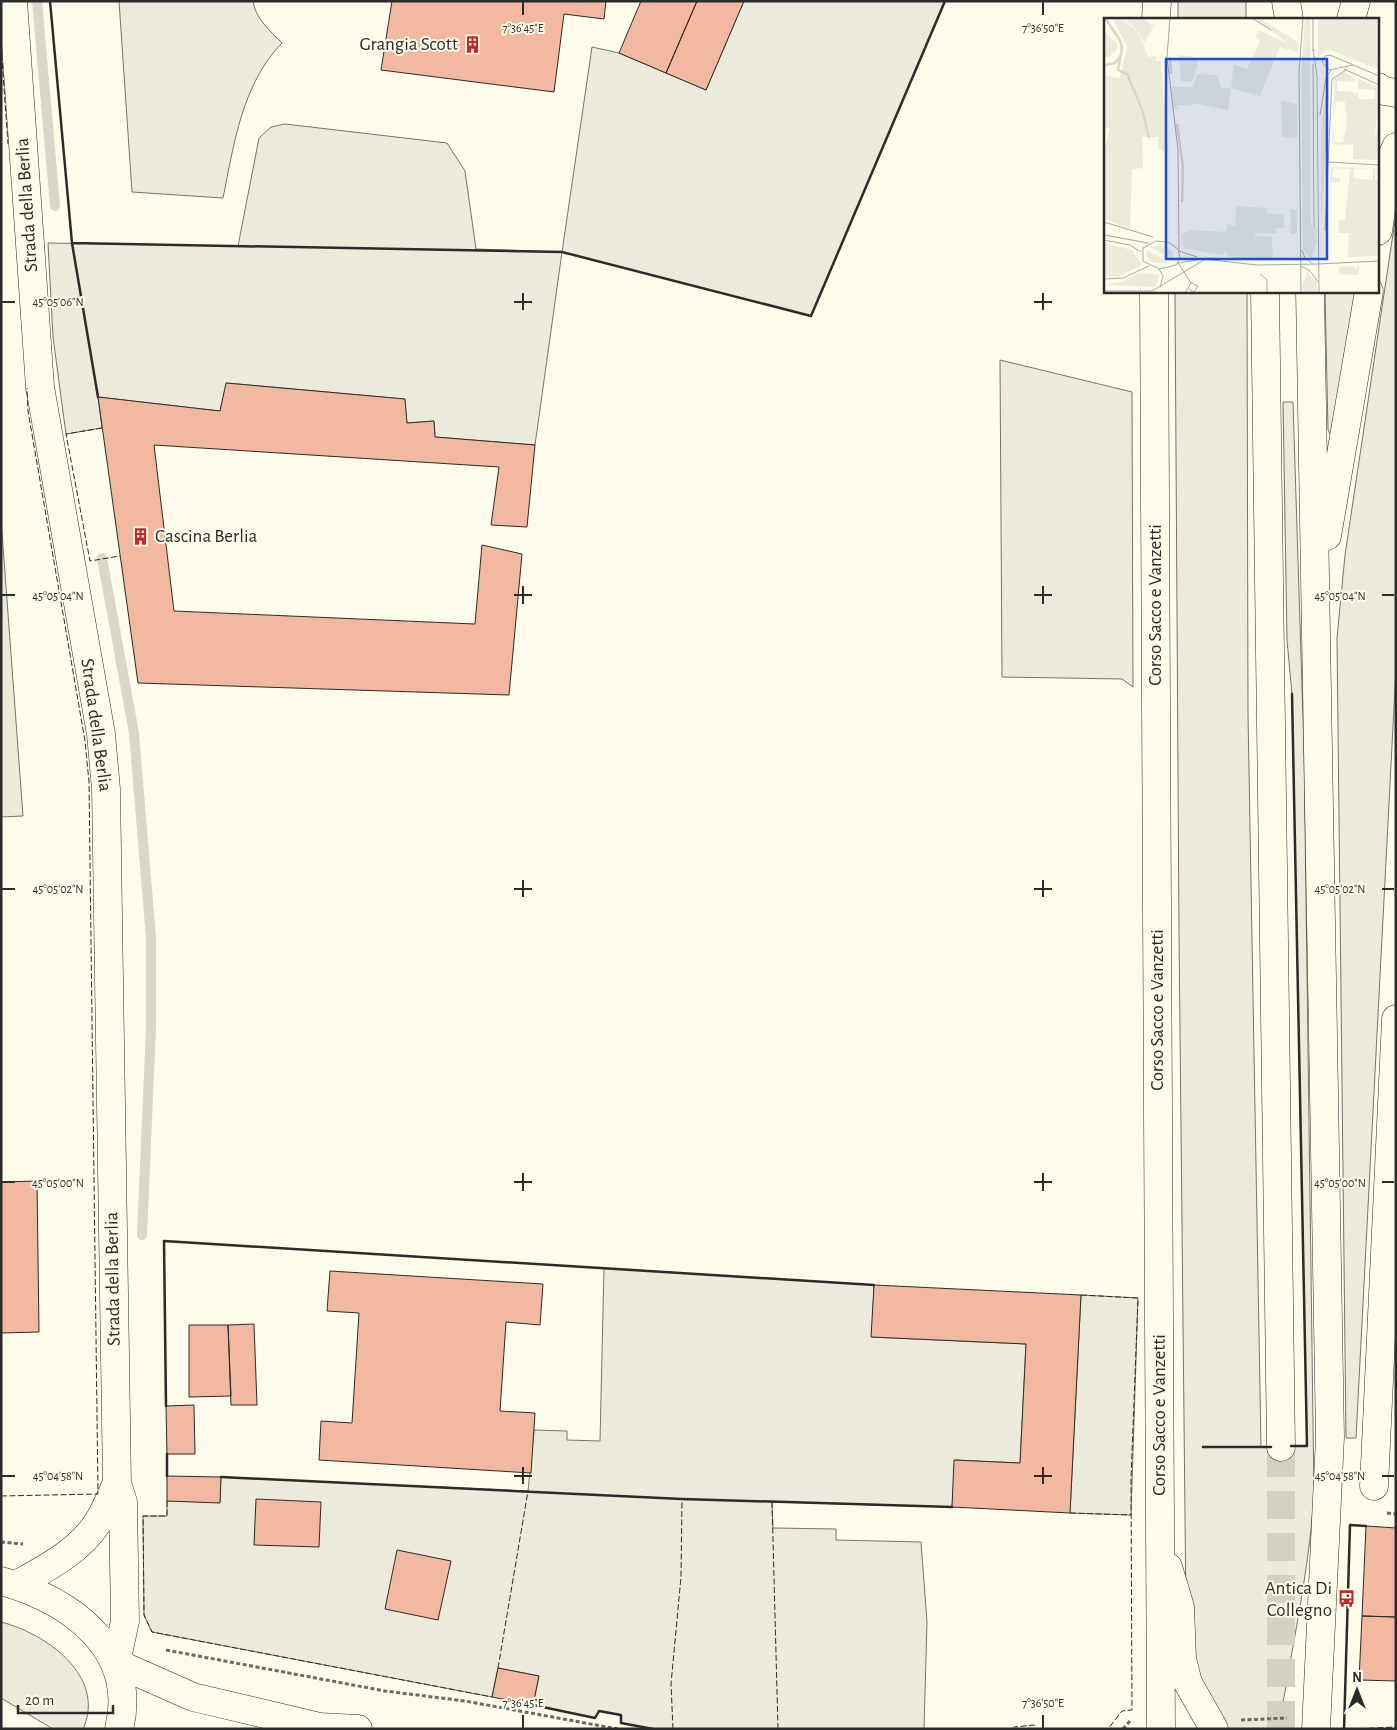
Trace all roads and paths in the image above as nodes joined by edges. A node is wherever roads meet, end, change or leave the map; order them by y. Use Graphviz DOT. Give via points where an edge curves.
graph roads {
  1 [pos="12,1"];
  2 [pos="1157,1"];
  3 [pos="1271,1"];
  4 [pos="1286,1"];
  5 [pos="1356,1"];
  6 [pos="1156,18"];
  7 [pos="1270,18"];
  8 [pos="1289,18"];
  9 [pos="1351,18"];
  10 [pos="1380,88"];
  11 [pos="1396,93"];
  12 [pos="1396,147"];
  13 [pos="1380,217"];
  14 [pos="1154,292"];
  15 [pos="1265,292"];
  16 [pos="1310,292"];
  17 [pos="1369,292"];
  18 [pos="1316,599"];
  19 [pos="1396,1019"];
  20 [pos="1282,1446"];
  21 [pos="117,1483"];
  22 [pos="1374,1486"];
  23 [pos="1160,1540"];
  24 [pos="9,1583"];
  25 [pos="160,1649"];
  26 [pos="116,1663"];
  27 [pos="1130,1721"];
  28 [pos="1316,1723"];
  29 [pos="1211,1725"];
  30 [pos="308,1728"];
  31 [pos="351,1728"];
  32 [pos="119,1729"];
  33 [pos="618,1729"];
  34 [pos="1123,1729"];
  35 [pos="1160,1729"];
  1 -- 21 [label="main road, Strada della Berlia" via="40,387 101,734 106,789"];
  2 -- 6 [label="main road"];
  3 -- 7 [label="main road"];
  4 -- 8 [label="main road"];
  5 -- 9 [label="main road"];
  10 -- 11 [label="main road"];
  12 -- 13 [label="main road" via="1387,168"];
  14 -- 23 [label="main road, Corso Sacco e Vanzetti"];
  15 -- 20 [label="main road"];
  16 -- 18 [label="main road"];
  17 -- 18 [label="main road"];
  18 -- 28 [label="main road" via="1330,1436"];
  19 -- 22 [label="main road"];
  21 -- 24 [label="main road, Strada della Berlia" via="88,1535 50,1566"];
  21 -- 26 [label="main road, Strada della Berlia" via="124,1502 125,1621"];
  23 -- 29 [label="main road" via="1180,1607 1182,1659 1188,1683"];
  23 -- 35 [label="main road, Corso Sacco e Vanzetti"];
  24 -- 26 [label="main road" via="48,1599 76,1618 102,1641"];
  25 -- 33 [label="path"];
  26 -- 30 [label="main road" via="194,1698"];
  26 -- 32 [label="main road" via="123,1693"];
  27 -- 34 [label="path"];
  28 -- 29 [label="path"];
  30 -- 31 [label="main road"];
}
